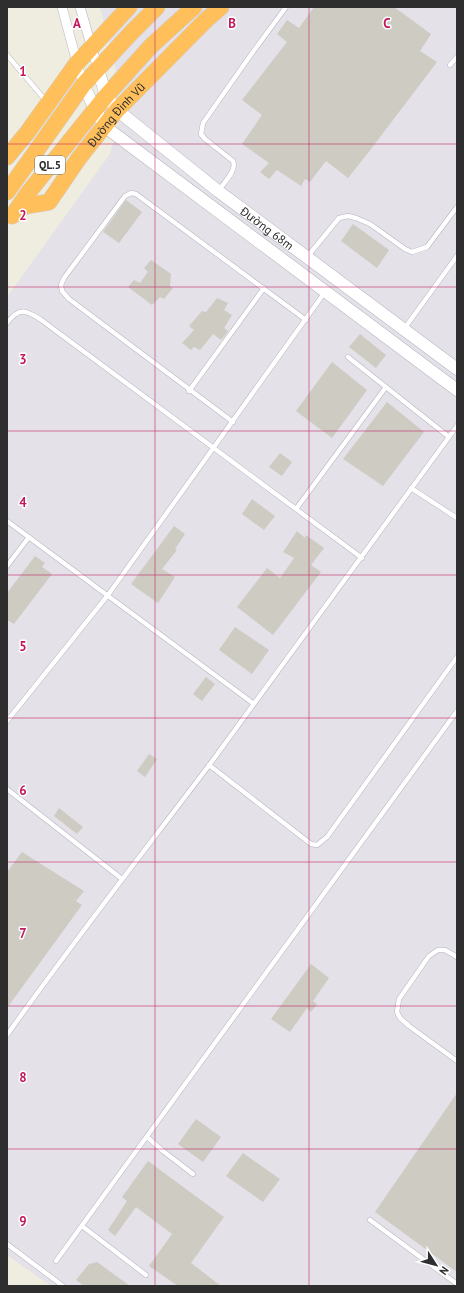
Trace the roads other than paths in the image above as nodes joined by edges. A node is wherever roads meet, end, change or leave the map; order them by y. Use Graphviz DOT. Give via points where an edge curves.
graph roads {
  1 [pos="62,7"];
  2 [pos="80,7"];
  3 [pos="129,7"];
  4 [pos="157,7"];
  5 [pos="194,7"];
  6 [pos="221,7"];
  7 [pos="286,7"];
  8 [pos="92,47"];
  9 [pos="7,56"];
  10 [pos="457,56"];
  11 [pos="77,63"];
  12 [pos="450,65"];
  13 [pos="98,69"];
  14 [pos="83,85"];
  15 [pos="106,96"];
  16 [pos="48,103"];
  17 [pos="95,110"];
  18 [pos="117,110"];
  19 [pos="104,126"];
  20 [pos="7,157"];
  21 [pos="218,191"];
  22 [pos="7,192"];
  23 [pos="457,207"];
  24 [pos="9,219"];
  25 [pos="457,256"];
  26 [pos="307,257"];
  27 [pos="264,288"];
  28 [pos="326,292"];
  29 [pos="306,320"];
  30 [pos="7,323"];
  31 [pos="403,329"];
  32 [pos="348,357"];
  33 [pos="457,369"];
  34 [pos="386,387"];
  35 [pos="457,390"];
  36 [pos="189,391"];
  37 [pos="232,422"];
  38 [pos="457,426"];
  39 [pos="449,437"];
  40 [pos="214,448"];
  41 [pos="412,488"];
  42 [pos="296,509"];
  43 [pos="457,518"];
  44 [pos="7,521"];
  45 [pos="29,537"];
  46 [pos="362,558"];
  47 [pos="7,566"];
  48 [pos="108,595"];
  49 [pos="457,657"];
  50 [pos="254,704"];
  51 [pos="457,711"];
  52 [pos="7,721"];
  53 [pos="209,765"];
  54 [pos="7,788"];
  55 [pos="122,879"];
  56 [pos="457,957"];
  57 [pos="7,1035"];
  58 [pos="457,1061"];
  59 [pos="147,1137"];
  60 [pos="193,1174"];
  61 [pos="370,1220"];
  62 [pos="82,1226"];
  63 [pos="7,1244"];
  64 [pos="56,1261"];
  65 [pos="146,1275"];
  66 [pos="457,1284"];
  67 [pos="63,1286"];
  1 -- 11 [label="street"];
  2 -- 8 [label="street"];
  3 -- 8 [label="highway"];
  4 -- 13 [label="highway"];
  5 -- 15 [label="highway, Đường Đình Vũ / QL.5" via="152,46"];
  6 -- 18 [label="highway, Đường Đình Vũ"];
  7 -- 21 [label="lane" via="203,123 201,134 234,164 232,173"];
  8 -- 11 [label="highway"];
  8 -- 13 [label="street"];
  9 -- 16 [label="lane"];
  10 -- 12 [label="lane"];
  11 -- 14 [label="street"];
  11 -- 16 [label="highway"];
  13 -- 14 [label="highway"];
  13 -- 15 [label="street, Đường 68m"];
  14 -- 17 [label="street"];
  14 -- 22 [label="highway, QL.5"];
  15 -- 17 [label="highway, Đường Đình Vũ / QL.5"];
  15 -- 18 [label="street, Đường 68m"];
  16 -- 20 [label="highway"];
  17 -- 19 [label="street"];
  17 -- 24 [label="highway, Đường Đình Vũ / QL.5"];
  18 -- 19 [label="highway, Đường Đình Vũ"];
  18 -- 21 [label="street, Đường 68m"];
  19 -- 24 [label="highway, Đường Đình Vũ" via="49,202 25,206"];
  19 -- 28 [label="street"];
  21 -- 26 [label="street, Đường 68m"];
  23 -- 26 [label="lane" via="427,247 412,252 370,224 348,216 339,218"];
  25 -- 31 [label="lane"];
  26 -- 31 [label="street, Đường 68m"];
  27 -- 29 [label="lane"];
  27 -- 36 [label="lane"];
  27 -- 36 [label="lane" via="141,197 131,193 125,196 64,278 62,291 69,299"];
  28 -- 29 [label="lane"];
  28 -- 35 [label="street"];
  29 -- 37 [label="lane"];
  30 -- 40 [label="lane" via="17,312 29,312"];
  31 -- 33 [label="street, Đường 68m"];
  32 -- 34 [label="lane"];
  34 -- 39 [label="lane"];
  34 -- 42 [label="lane"];
  36 -- 37 [label="lane"];
  37 -- 40 [label="lane"];
  38 -- 39 [label="lane"];
  39 -- 41 [label="lane"];
  40 -- 42 [label="lane"];
  40 -- 48 [label="lane"];
  41 -- 43 [label="lane"];
  41 -- 46 [label="lane"];
  42 -- 46 [label="lane"];
  44 -- 45 [label="lane"];
  45 -- 47 [label="lane"];
  45 -- 48 [label="lane"];
  46 -- 50 [label="lane"];
  48 -- 50 [label="lane"];
  48 -- 52 [label="lane"];
  49 -- 53 [label="lane" via="327,837 317,845 311,844"];
  50 -- 53 [label="lane"];
  51 -- 59 [label="lane"];
  53 -- 55 [label="lane"];
  54 -- 55 [label="lane"];
  55 -- 57 [label="lane"];
  56 -- 58 [label="lane" via="445,950 438,950 429,956 399,999 397,1012 409,1026"];
  59 -- 60 [label="lane"];
  59 -- 62 [label="lane"];
  61 -- 66 [label="lane"];
  62 -- 64 [label="lane"];
  62 -- 65 [label="lane"];
  63 -- 67 [label="lane"];
}
